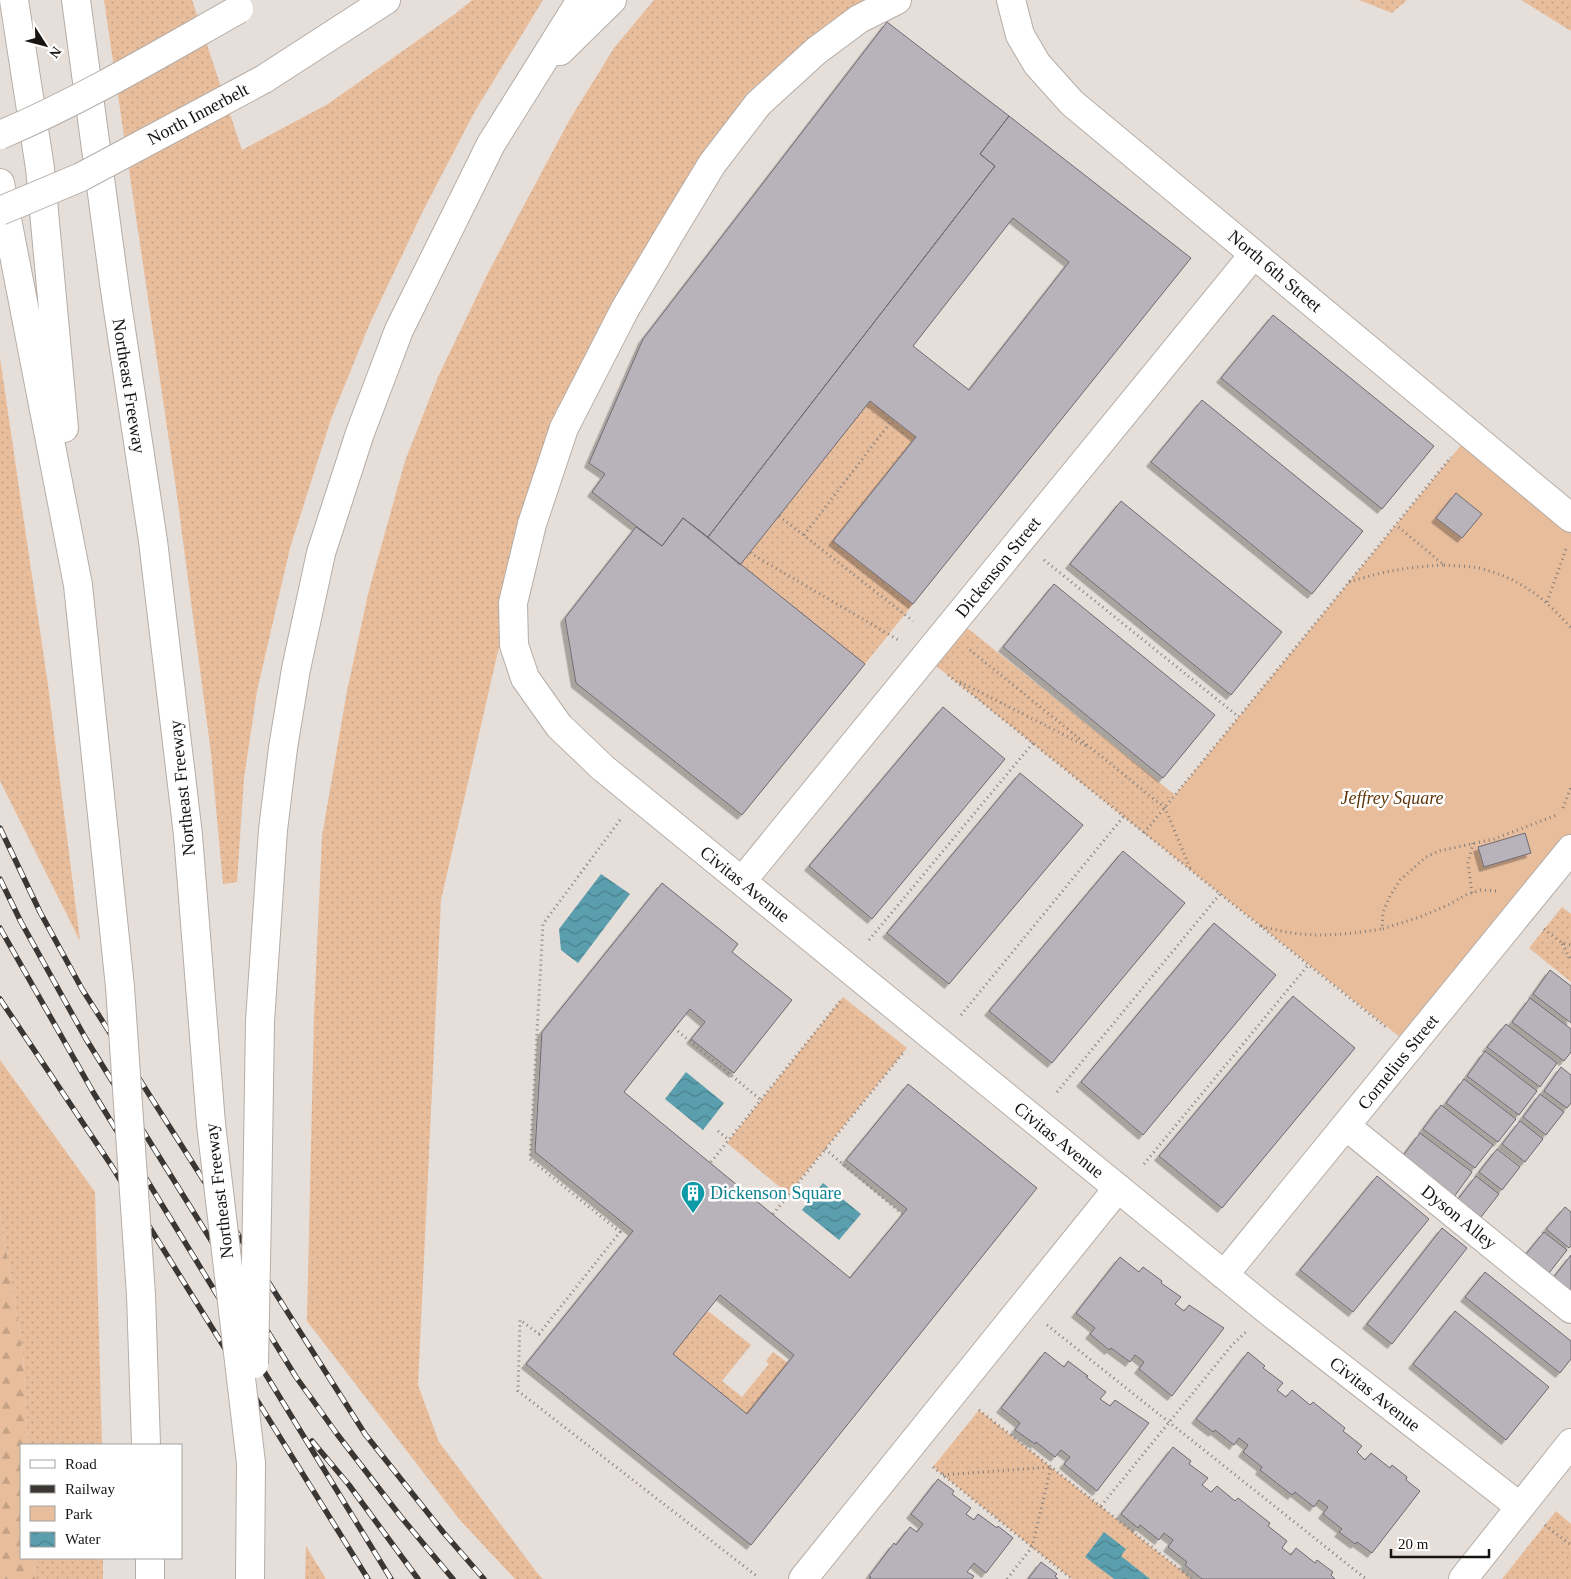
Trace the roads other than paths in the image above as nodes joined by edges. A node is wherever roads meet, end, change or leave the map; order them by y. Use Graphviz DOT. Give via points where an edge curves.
graph roads {
  1 [pos="14,0"];
  2 [pos="76,0"];
  3 [pos="386,0"];
  4 [pos="581,0"];
  5 [pos="612,0"];
  6 [pos="897,0"];
  7 [pos="1012,0"];
  8 [pos="246,3"];
  9 [pos="529,82"];
  10 [pos="0,135"];
  11 [pos="0,183"];
  12 [pos="0,211"];
  13 [pos="1254,254"];
  14 [pos="1571,518"];
  15 [pos="78,584"];
  16 [pos="1571,849"];
  17 [pos="742,881"];
  18 [pos="1346,1126"];
  19 [pos="1118,1188"];
  20 [pos="1224,1276"];
  21 [pos="1571,1309"];
  22 [pos="1571,1443"];
  23 [pos="146,1444"];
  24 [pos="251,1463"];
  25 [pos="1520,1506"];
  26 [pos="150,1559"];
  27 [pos="150,1579"];
  28 [pos="250,1579"];
  29 [pos="803,1579"];
  30 [pos="1463,1579"];
  1 -- 15 [label="main road" via="40,168"];
  2 -- 24 [label="main road, Northeast Freeway, bridge" via="153,541 187,825 211,1124"];
  3 -- 12 [label="main road, North Innerbelt, bridge" via="264,79 81,177"];
  4 -- 9 [label="main road"];
  5 -- 9 [label="main road"];
  6 -- 17 [label="main road, Civitas Avenue" via="859,19 816,51 758,104 712,164 625,309 564,428 532,524 513,604 514,644 525,678 559,726 603,768"];
  7 -- 13 [label="main road, North 6th Street" via="1020,35 1037,64 1072,103"];
  8 -- 10 [label="main road, bridge" via="138,67"];
  9 -- 24 [label="main road, bridge" via="487,152 399,330 360,433 321,553 296,669 273,830 260,1021"];
  11 -- 15 [label="main road"];
  13 -- 14 [label="main road, North 6th Street"];
  13 -- 17 [label="main road, Dickenson Street"];
  15 -- 23 [label="main road, bridge" via="120,988 141,1295"];
  16 -- 18 [label="main road, Cornelius Street"];
  17 -- 19 [label="main road, Civitas Avenue"];
  18 -- 20 [label="main road, Cornelius Street"];
  18 -- 21 [label="main road, Dyson Alley"];
  19 -- 20 [label="main road, Civitas Avenue"];
  19 -- 29 [label="main road"];
  20 -- 25 [label="main road, Civitas Avenue"];
  22 -- 25 [label="main road"];
  24 -- 28 [label="main road, Northeast Freeway"];
  25 -- 30 [label="main road"];
  26 -- 27 [label="main road"];
}
